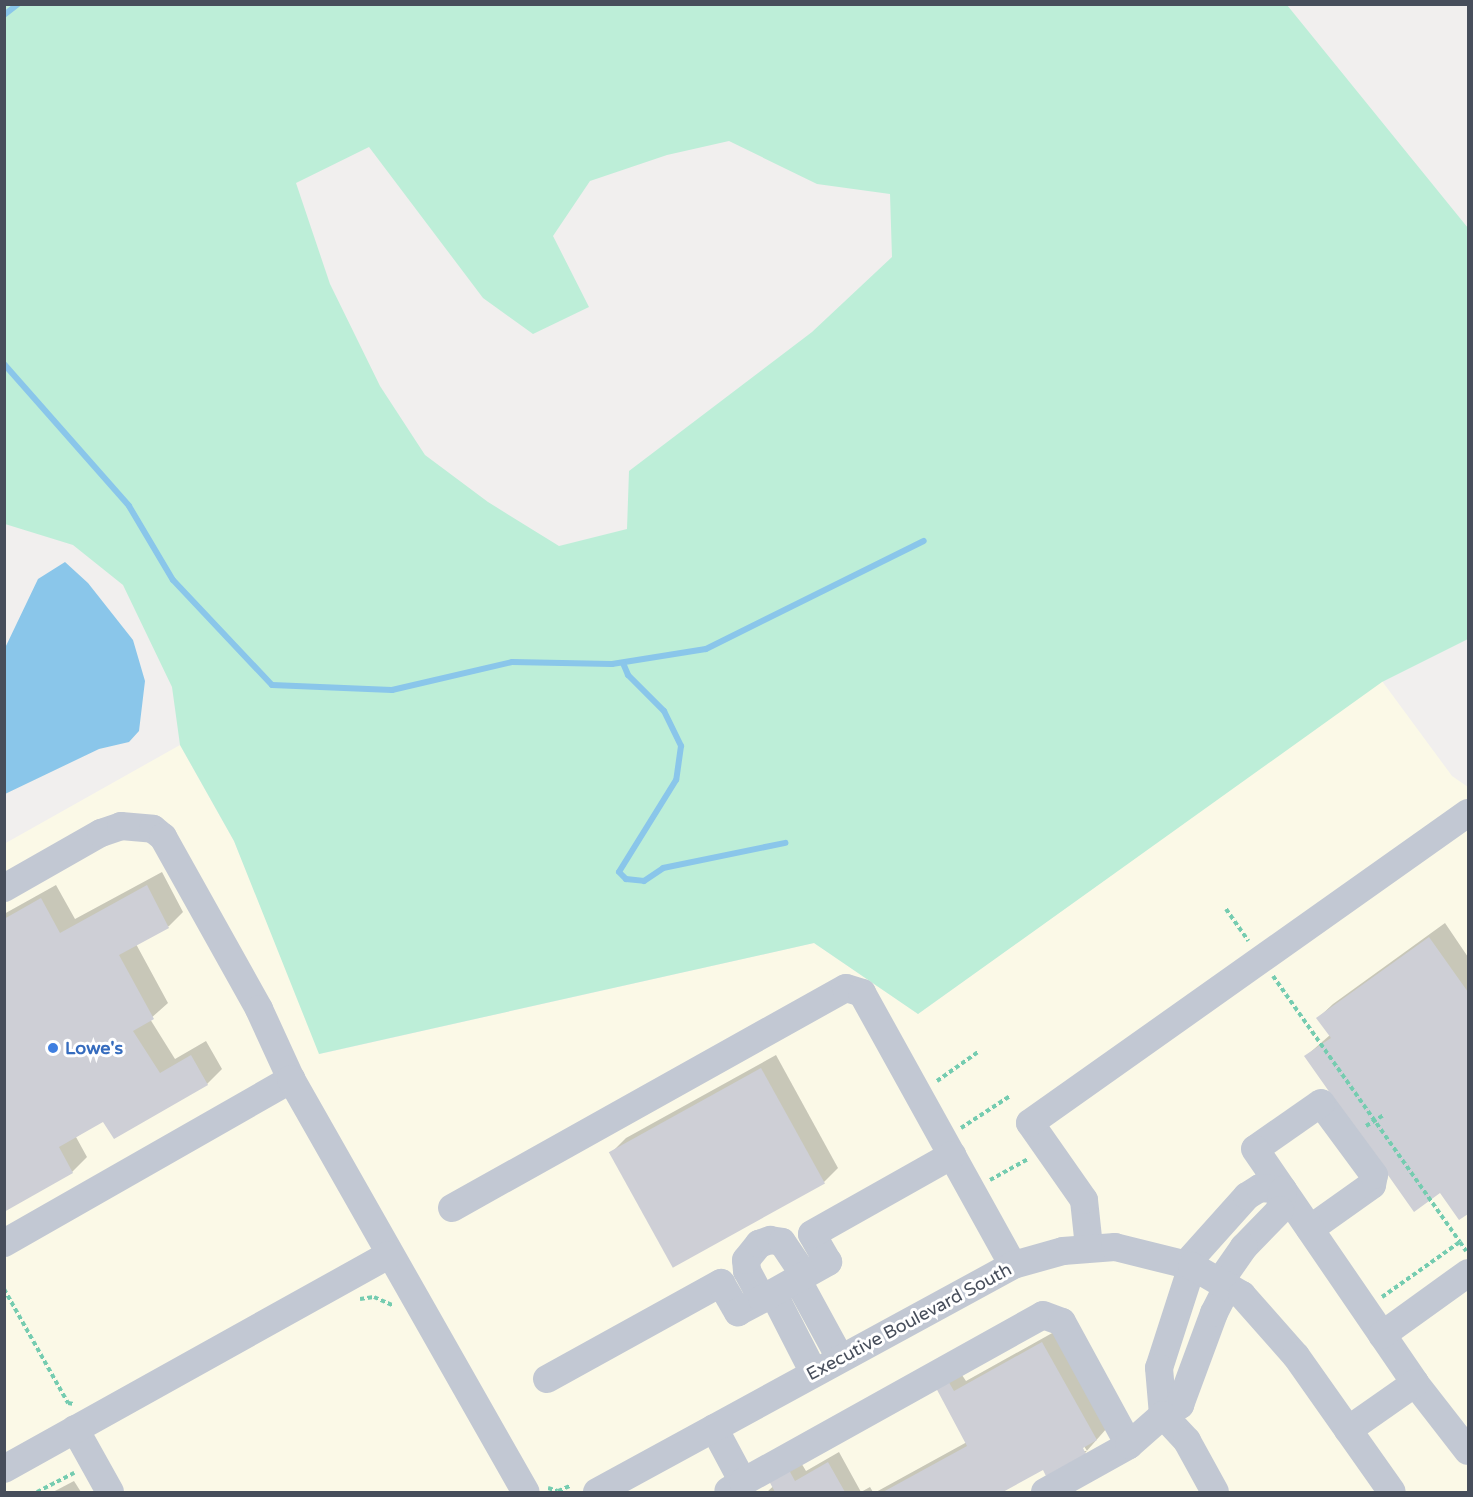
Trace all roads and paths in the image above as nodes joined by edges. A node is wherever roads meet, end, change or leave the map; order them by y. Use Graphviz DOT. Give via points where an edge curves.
graph roads {
  1 [pos="1468,813"];
  2 [pos="4,888"];
  3 [pos="1226,909"];
  4 [pos="1261,960"];
  5 [pos="978,1052"];
  6 [pos="291,1079"];
  7 [pos="917,1093"];
  8 [pos="1010,1096"];
  9 [pos="1046,1146"];
  10 [pos="947,1147"];
  11 [pos="971,1190"];
  12 [pos="1283,1190"];
  13 [pos="452,1208"];
  14 [pos="1311,1229"];
  15 [pos="1460,1242"];
  16 [pos="4,1243"];
  17 [pos="1089,1247"];
  18 [pos="1468,1254"];
  19 [pos="389,1255"];
  20 [pos="1013,1265"];
  21 [pos="1189,1265"];
  22 [pos="1468,1273"];
  23 [pos="1225,1282"];
  24 [pos="784,1286"];
  25 [pos="4,1289"];
  26 [pos="351,1302"];
  27 [pos="394,1307"];
  28 [pos="1364,1310"];
  29 [pos="1382,1335"];
  30 [pos="840,1358"];
  31 [pos="814,1372"];
  32 [pos="547,1379"];
  33 [pos="1415,1383"];
  34 [pos="1163,1415"];
  35 [pos="714,1428"];
  36 [pos="1348,1430"];
  37 [pos="81,1443"];
  38 [pos="1130,1445"];
  39 [pos="1468,1451"];
  40 [pos="4,1469"];
  41 [pos="80,1482"];
  42 [pos="533,1487"];
  43 [pos="734,1487"];
  44 [pos="583,1489"];
  45 [pos="37,1492"];
  46 [pos="110,1492"];
  47 [pos="1045,1492"];
  48 [pos="1215,1492"];
  49 [pos="1392,1492"];
  1 -- 4 [label="street"];
  2 -- 6 [label="street" via="102,833 121,826 153,829 163,837 259,1009"];
  3 -- 4 [label="path"];
  4 -- 9 [label="street" via="1030,1123"];
  4 -- 15 [label="path"];
  5 -- 7 [label="path"];
  6 -- 16 [label="street"];
  6 -- 19 [label="street"];
  7 -- 10 [label="street"];
  7 -- 13 [label="street" via="862,993 846,988"];
  8 -- 10 [label="path"];
  9 -- 11 [label="path"];
  9 -- 17 [label="street" via="1084,1200"];
  10 -- 11 [label="street"];
  10 -- 24 [label="street" via="812,1234 828,1262"];
  11 -- 20 [label="street"];
  12 -- 14 [label="street"];
  12 -- 14 [label="street" via="1255,1149 1321,1103 1374,1175 1372,1185"];
  12 -- 21 [label="street" via="1260,1188 1247,1196"];
  12 -- 23 [label="street" via="1280,1210 1244,1246"];
  14 -- 28 [label="street"];
  15 -- 18 [label="path"];
  15 -- 28 [label="path"];
  17 -- 20 [label="street, Executive Boulevard South"];
  17 -- 21 [label="street, Executive Boulevard South" via="1142,1251"];
  19 -- 37 [label="street"];
  19 -- 42 [label="street"];
  20 -- 30 [label="street, Executive Boulevard South"];
  21 -- 23 [label="street, Executive Boulevard South"];
  21 -- 34 [label="street" via="1159,1368"];
  22 -- 29 [label="street"];
  23 -- 34 [label="street" via="1180,1405"];
  23 -- 36 [label="street, Executive Boulevard South" via="1278,1333"];
  24 -- 30 [label="street"];
  24 -- 31 [label="street"];
  24 -- 32 [label="street" via="738,1312 721,1283"];
  25 -- 37 [label="path" via="68,1403 80,1405"];
  26 -- 27 [label="path" via="374,1297"];
  28 -- 29 [label="street"];
  29 -- 33 [label="street"];
  30 -- 31 [label="street, Executive Boulevard South"];
  31 -- 35 [label="street, Executive Boulevard South"];
  33 -- 36 [label="street"];
  33 -- 39 [label="street"];
  34 -- 38 [label="street"];
  34 -- 48 [label="street" via="1187,1442"];
  35 -- 43 [label="street"];
  35 -- 44 [label="street, Executive Boulevard South"];
  36 -- 49 [label="street, Executive Boulevard South"];
  37 -- 40 [label="street"];
  37 -- 41 [label="path"];
  37 -- 45 [label="path"];
  37 -- 46 [label="street"];
  38 -- 43 [label="street" via="1062,1322 1043,1315"];
  38 -- 47 [label="street"];
  42 -- 44 [label="path"];
}
